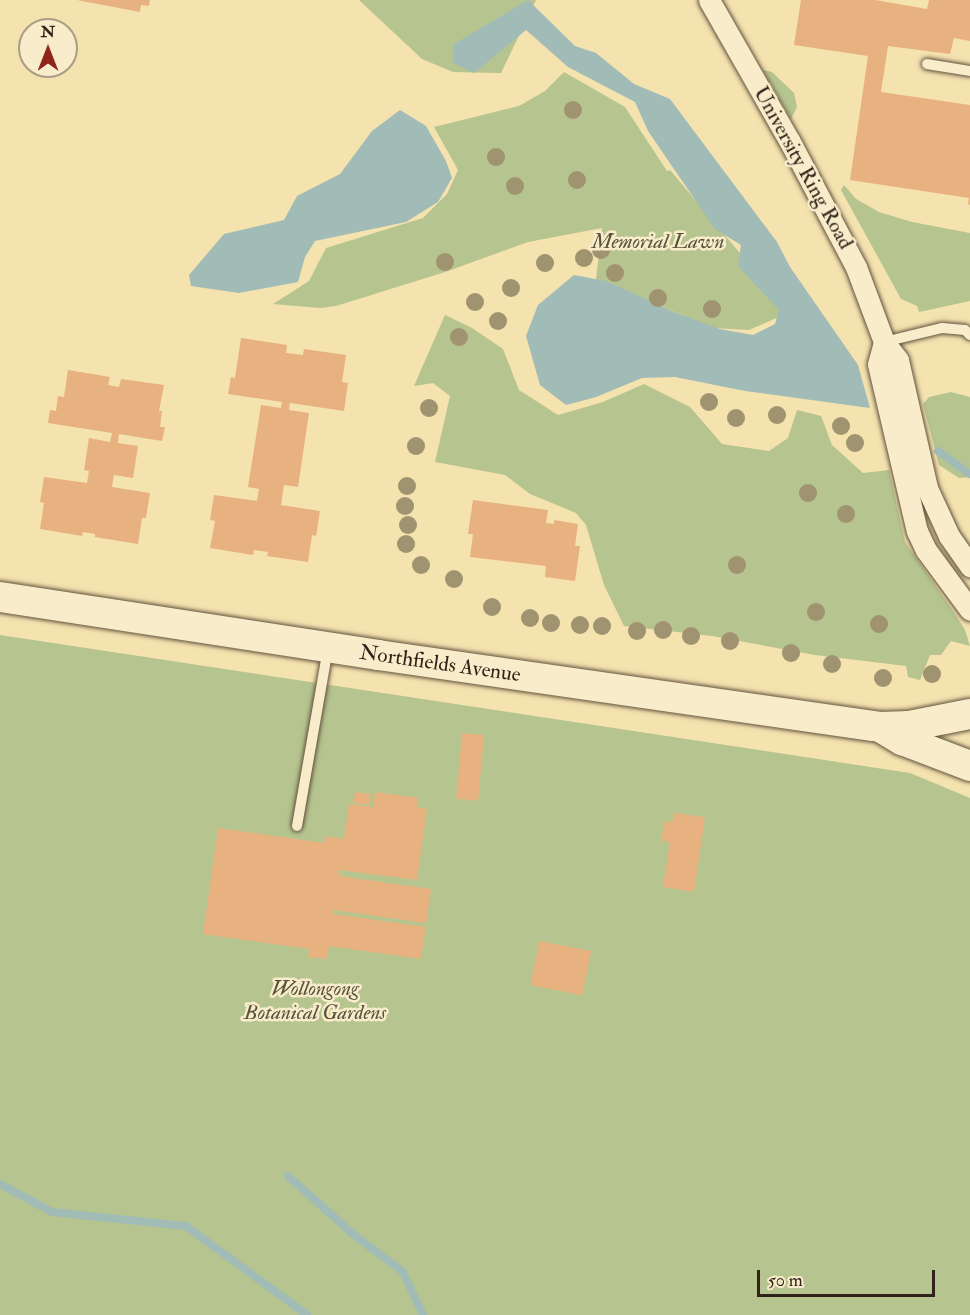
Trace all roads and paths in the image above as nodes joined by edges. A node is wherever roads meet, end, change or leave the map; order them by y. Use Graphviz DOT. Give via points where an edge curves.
graph roads {
  1 [pos="709,0"];
  2 [pos="927,64"];
  3 [pos="970,71"];
  4 [pos="968,330"];
  5 [pos="884,342"];
  6 [pos="970,566"];
  7 [pos="0,597"];
  8 [pos="970,610"];
  9 [pos="328,647"];
  10 [pos="970,715"];
  11 [pos="880,727"];
  12 [pos="970,762"];
  13 [pos="970,766"];
  14 [pos="297,826"];
  1 -- 5 [label="street, University Ring Road" via="839,231"];
  2 -- 3 [label="lane"];
  4 -- 5 [label="lane" via="942,328"];
  5 -- 6 [label="street, University Ring Road" via="898,360 927,488 949,536"];
  5 -- 8 [label="street, University Ring Road" via="878,364 917,531 926,550"];
  7 -- 9 [label="main road, Northfields Avenue"];
  9 -- 11 [label="main road, Northfields Avenue"];
  9 -- 14 [label="lane"];
  10 -- 11 [label="main road, Northfields Avenue"];
  10 -- 12 [label="main road" via="963,741"];
  11 -- 13 [label="main road, Northfields Avenue" via="902,740"];
}
